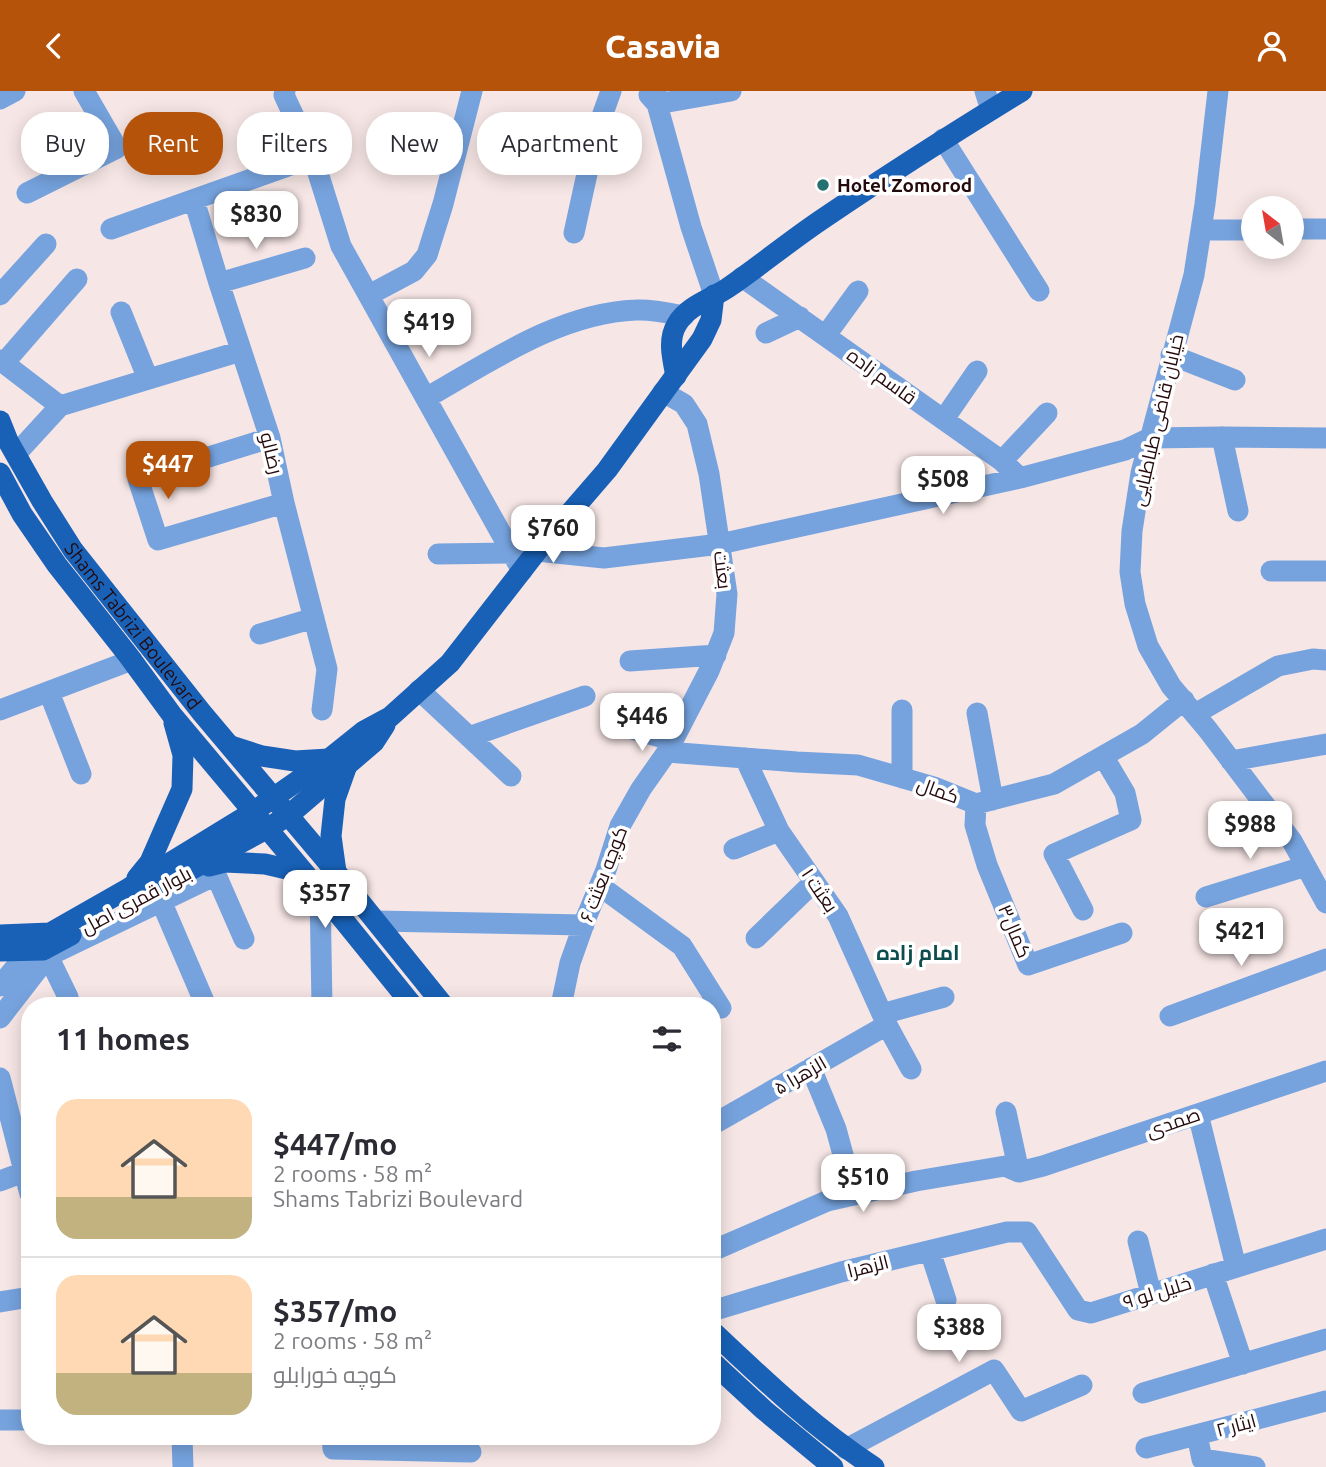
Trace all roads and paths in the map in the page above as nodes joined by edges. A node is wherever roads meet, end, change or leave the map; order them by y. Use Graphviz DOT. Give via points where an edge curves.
graph roads {
  1 [pos="15,91"];
  2 [pos="84,91"];
  3 [pos="285,91"];
  4 [pos="472,91"];
  5 [pos="611,91"];
  6 [pos="731,91"];
  7 [pos="1022,91"];
  8 [pos="1218,91"];
  9 [pos="653,95"];
  10 [pos="0,99"];
  11 [pos="988,101"];
  12 [pos="292,112"];
  13 [pos="943,139"];
  14 [pos="263,175"];
  15 [pos="319,175"];
  16 [pos="27,193"];
  17 [pos="194,200"];
  18 [pos="111,229"];
  19 [pos="1241,229"];
  20 [pos="1304,229"];
  21 [pos="1326,229"];
  22 [pos="1201,230"];
  23 [pos="574,233"];
  24 [pos="46,244"];
  25 [pos="305,258"];
  26 [pos="742,277"];
  27 [pos="77,279"];
  28 [pos="219,283"];
  29 [pos="859,291"];
  30 [pos="1039,291"];
  31 [pos="0,295"];
  32 [pos="369,295"];
  33 [pos="714,295"];
  34 [pos="121,312"];
  35 [pos="684,316"];
  36 [pos="800,317"];
  37 [pos="766,333"];
  38 [pos="826,335"];
  39 [pos="241,351"];
  40 [pos="1171,355"];
  41 [pos="2,362"];
  42 [pos="977,371"];
  43 [pos="148,379"];
  44 [pos="1235,380"];
  45 [pos="669,384"];
  46 [pos="426,398"];
  47 [pos="60,406"];
  48 [pos="1047,414"];
  49 [pos="944,419"];
  50 [pos="0,421"];
  51 [pos="1222,437"];
  52 [pos="270,438"];
  53 [pos="1150,438"];
  54 [pos="1326,438"];
  55 [pos="16,454"];
  56 [pos="1002,461"];
  57 [pos="0,473"];
  58 [pos="1020,478"];
  59 [pos="284,503"];
  60 [pos="1238,511"];
  61 [pos="720,544"];
  62 [pos="537,551"];
  63 [pos="438,554"];
  64 [pos="517,562"];
  65 [pos="1271,571"];
  66 [pos="1326,571"];
  67 [pos="314,618"];
  68 [pos="260,634"];
  69 [pos="716,655"];
  70 [pos="132,660"];
  71 [pos="1326,660"];
  72 [pos="629,661"];
  73 [pos="419,690"];
  74 [pos="49,691"];
  75 [pos="585,696"];
  76 [pos="1189,707"];
  77 [pos="0,710"];
  78 [pos="322,710"];
  79 [pos="902,710"];
  80 [pos="976,713"];
  81 [pos="172,715"];
  82 [pos="622,726"];
  83 [pos="469,737"];
  84 [pos="1326,744"];
  85 [pos="230,745"];
  86 [pos="670,746"];
  87 [pos="1103,756"];
  88 [pos="744,758"];
  89 [pos="1231,761"];
  90 [pos="338,762"];
  91 [pos="81,774"];
  92 [pos="511,776"];
  93 [pos="902,778"];
  94 [pos="274,798"];
  95 [pos="984,802"];
  96 [pos="253,813"];
  97 [pos="289,815"];
  98 [pos="268,828"];
  99 [pos="779,831"];
  100 [pos="734,849"];
  101 [pos="1306,866"];
  102 [pos="187,872"];
  103 [pos="337,872"];
  104 [pos="304,873"];
  105 [pos="814,882"];
  106 [pos="600,886"];
  107 [pos="129,888"];
  108 [pos="320,891"];
  109 [pos="1206,897"];
  110 [pos="161,901"];
  111 [pos="1326,902"];
  112 [pos="1083,910"];
  113 [pos="376,921"];
  114 [pos="584,925"];
  115 [pos="1122,933"];
  116 [pos="0,935"];
  117 [pos="756,938"];
  118 [pos="244,939"];
  119 [pos="0,951"];
  120 [pos="39,953"];
  121 [pos="1326,960"];
  122 [pos="0,986"];
  123 [pos="68,997"];
  124 [pos="202,997"];
  125 [pos="322,997"];
  126 [pos="406,997"];
  127 [pos="437,997"];
  128 [pos="563,997"];
  129 [pos="714,997"];
  130 [pos="944,997"];
  131 [pos="1170,1016"];
  132 [pos="0,1018"];
  133 [pos="884,1019"];
  134 [pos="811,1068"];
  135 [pos="911,1069"];
  136 [pos="1326,1071"];
  137 [pos="0,1077"];
  138 [pos="1006,1112"];
  139 [pos="1198,1114"];
  140 [pos="721,1120"];
  141 [pos="21,1160"];
  142 [pos="1019,1172"];
  143 [pos="21,1173"];
  144 [pos="0,1181"];
  145 [pos="853,1195"];
  146 [pos="1027,1232"];
  147 [pos="1326,1239"];
  148 [pos="1138,1241"];
  149 [pos="721,1247"];
  150 [pos="930,1251"];
  151 [pos="1236,1267"];
  152 [pos="1213,1274"];
  153 [pos="1151,1294"];
  154 [pos="21,1298"];
  155 [pos="946,1300"];
  156 [pos="0,1302"];
  157 [pos="721,1308"];
  158 [pos="721,1339"];
  159 [pos="1326,1339"];
  160 [pos="1242,1364"];
  161 [pos="721,1370"];
  162 [pos="1082,1385"];
  163 [pos="1143,1393"];
  164 [pos="1326,1401"];
  165 [pos="0,1420"];
  166 [pos="21,1420"];
  167 [pos="1198,1435"];
  168 [pos="182,1445"];
  169 [pos="333,1445"];
  170 [pos="1146,1448"];
  171 [pos="846,1449"];
  172 [pos="471,1452"];
  173 [pos="813,1458"];
  174 [pos="183,1467"];
  175 [pos="833,1467"];
  176 [pos="874,1467"];
  177 [pos="1255,1467"];
  1 -- 10 [label="street"];
  2 -- 16 [label="street" via="117,148"];
  3 -- 12 [label="street"];
  4 -- 32 [label="street" via="427,255 414,271"];
  5 -- 23 [label="street" via="596,133"];
  6 -- 9 [label="street"];
  7 -- 11 [label="main road"];
  8 -- 22 [label="street, خیابان قاضی طباطبایی"];
  9 -- 33 [label="street"];
  11 -- 13 [label="main road"];
  13 -- 26 [label="main road"];
  13 -- 30 [label="street"];
  14 -- 17 [label="street"];
  15 -- 32 [label="street" via="341,246"];
  17 -- 18 [label="street"];
  17 -- 28 [label="street, رضالو"];
  19 -- 22 [label="street"];
  20 -- 21 [label="street"];
  22 -- 40 [label="street, خیابان قاضی طباطبایی" via="1194,275"];
  24 -- 31 [label="street"];
  25 -- 28 [label="street"];
  26 -- 33 [label="main road"];
  26 -- 36 [label="street, قاسم زاده"];
  27 -- 41 [label="street"];
  28 -- 39 [label="street, رضالو"];
  29 -- 38 [label="street"];
  32 -- 46 [label="street"];
  33 -- 35 [label="main road"];
  33 -- 45 [label="main road" via="711,320 702,339"];
  34 -- 43 [label="street"];
  35 -- 45 [label="main road" via="672,343"];
  35 -- 46 [label="street" via="638,309 592,315 517,347"];
  36 -- 37 [label="street"];
  36 -- 38 [label="street, قاسم زاده"];
  38 -- 49 [label="street, قاسم زاده"];
  39 -- 43 [label="street"];
  39 -- 52 [label="street, رضالو"];
  40 -- 44 [label="street"];
  40 -- 53 [label="street, خیابان قاضی طباطبایی"];
  41 -- 47 [label="street"];
  42 -- 49 [label="street"];
  43 -- 47 [label="street"];
  45 -- 61 [label="street, بعثت" via="697,423"];
  45 -- 62 [label="main road" via="607,470"];
  46 -- 64 [label="street"];
  47 -- 55 [label="street"];
  48 -- 56 [label="street"];
  49 -- 56 [label="street, قاسم زاده"];
  50 -- 55 [label="main road, Shams Tabrizi Boulevard"];
  51 -- 53 [label="street"];
  51 -- 54 [label="street"];
  51 -- 60 [label="street"];
  52 -- 59 [label="street, رضالو"];
  52 -- 59 [label="street" via="138,479 158,540"];
  53 -- 58 [label="street" via="1125,450"];
  53 -- 76 [label="street, خیابان قاضی طباطبایی" via="1132,531 1130,572 1148,646"];
  55 -- 85 [label="main road, Shams Tabrizi Boulevard" via="73,550"];
  56 -- 58 [label="street, قاسم زاده"];
  57 -- 70 [label="main road, Shams Tabrizi Boulevard" via="57,565"];
  58 -- 61 [label="street"];
  59 -- 67 [label="street, رضالو"];
  61 -- 62 [label="street" via="604,558"];
  61 -- 69 [label="street, بعثت" via="727,594 724,633"];
  62 -- 64 [label="main road"];
  63 -- 64 [label="street"];
  64 -- 73 [label="main road" via="450,663"];
  65 -- 66 [label="street"];
  67 -- 68 [label="street"];
  67 -- 78 [label="street, رضالو" via="327,669"];
  69 -- 72 [label="street"];
  69 -- 86 [label="street, بعثت"];
  70 -- 74 [label="street"];
  70 -- 81 [label="main road, Shams Tabrizi Boulevard"];
  71 -- 76 [label="street" via="1278,666"];
  73 -- 83 [label="street"];
  73 -- 90 [label="main road" via="390,717 364,731"];
  74 -- 77 [label="street"];
  74 -- 91 [label="street"];
  75 -- 83 [label="street"];
  76 -- 87 [label="street"];
  76 -- 89 [label="street, خیابان قاضی طباطبایی"];
  79 -- 93 [label="street"];
  80 -- 95 [label="street"];
  81 -- 96 [label="main road, Shams Tabrizi Boulevard"];
  81 -- 107 [label="main road" via="183,755 182,789 150,862"];
  82 -- 86 [label="street, کمال"];
  83 -- 92 [label="street"];
  84 -- 89 [label="street"];
  85 -- 90 [label="main road" via="262,756"];
  85 -- 94 [label="main road, Shams Tabrizi Boulevard"];
  86 -- 88 [label="street, کمال"];
  86 -- 106 [label="street, کوچه بعثت ۶" via="620,826"];
  87 -- 95 [label="street" via="1054,784"];
  87 -- 112 [label="street" via="1125,793 1131,820 1054,854"];
  88 -- 93 [label="street, کمال" via="858,765"];
  88 -- 99 [label="street, بعثت ۱"];
  89 -- 101 [label="street, خیابان قاضی طباطبایی"];
  90 -- 94 [label="main road, بلوار قمری اصل"];
  90 -- 97 [label="main road, بلوار قمری اصل"];
  90 -- 103 [label="main road" via="331,836"];
  93 -- 95 [label="street, کمال"];
  94 -- 96 [label="main road, بلوار قمری اصل"];
  94 -- 97 [label="main road, Shams Tabrizi Boulevard"];
  95 -- 115 [label="street, کمال۳" via="975,825 1028,965"];
  96 -- 98 [label="main road, Shams Tabrizi Boulevard"];
  96 -- 107 [label="main road, بلوار قمری اصل"];
  97 -- 98 [label="main road, بلوار قمری اصل"];
  97 -- 103 [label="main road, Shams Tabrizi Boulevard"];
  98 -- 102 [label="main road, بلوار قمری اصل"];
  98 -- 104 [label="main road, Shams Tabrizi Boulevard"];
  99 -- 100 [label="street"];
  99 -- 105 [label="street, بعثت ۱"];
  101 -- 109 [label="street"];
  101 -- 111 [label="street, خیابان قاضی طباطبایی"];
  102 -- 104 [label="main road" via="225,862 265,864"];
  102 -- 120 [label="main road, بلوار قمری اصل"];
  103 -- 113 [label="main road, Shams Tabrizi Boulevard"];
  104 -- 108 [label="main road, Shams Tabrizi Boulevard"];
  105 -- 117 [label="street"];
  105 -- 133 [label="street, بعثت ۱" via="838,916"];
  106 -- 114 [label="street, کوچه بعثت ۶"];
  106 -- 129 [label="street" via="682,946"];
  107 -- 116 [label="main road, بلوار قمری اصل" via="50,933"];
  108 -- 125 [label="street"];
  108 -- 126 [label="main road, Shams Tabrizi Boulevard"];
  110 -- 118 [label="street" via="216,874"];
  110 -- 120 [label="street"];
  110 -- 124 [label="street"];
  113 -- 114 [label="street"];
  113 -- 127 [label="main road, Shams Tabrizi Boulevard"];
  114 -- 128 [label="street, کوچه بعثت ۶"];
  119 -- 120 [label="main road, بلوار قمری اصل"];
  120 -- 122 [label="street"];
  120 -- 123 [label="street"];
  120 -- 132 [label="street"];
  121 -- 131 [label="street"];
  130 -- 133 [label="street, الزهرا ۵"];
  133 -- 134 [label="street, الزهرا ۵"];
  133 -- 135 [label="street, بعثت ۱"];
  134 -- 140 [label="street, الزهرا ۵"];
  134 -- 145 [label="street" via="836,1129"];
  136 -- 139 [label="street, صمدی"];
  137 -- 141 [label="street"];
  138 -- 142 [label="street"];
  139 -- 142 [label="street, صمدی"];
  139 -- 151 [label="street"];
  142 -- 145 [label="street, صمدی" via="1005,1166"];
  143 -- 144 [label="street"];
  145 -- 149 [label="street, صمدی" via="827,1201"];
  146 -- 150 [label="street, الزهرا" via="1007,1232"];
  146 -- 153 [label="street, خلیل لو ۹" via="1078,1310 1091,1313"];
  147 -- 151 [label="street, خلیل لو ۹"];
  148 -- 153 [label="street"];
  150 -- 155 [label="street"];
  150 -- 157 [label="street, الزهرا"];
  151 -- 152 [label="street, خلیل لو ۹"];
  152 -- 153 [label="street, خلیل لو ۹"];
  152 -- 160 [label="street"];
  154 -- 156 [label="street"];
  158 -- 171 [label="main road"];
  159 -- 160 [label="street"];
  160 -- 163 [label="street"];
  161 -- 173 [label="main road"];
  162 -- 171 [label="street" via="1021,1411 994,1370"];
  164 -- 167 [label="street, ایثار ۲"];
  165 -- 166 [label="street"];
  167 -- 170 [label="street, ایثار ۲"];
  167 -- 177 [label="street" via="1202,1459"];
  168 -- 174 [label="street"];
  169 -- 172 [label="street" via="333,1449"];
  171 -- 176 [label="main road"];
  173 -- 175 [label="main road"];
}
